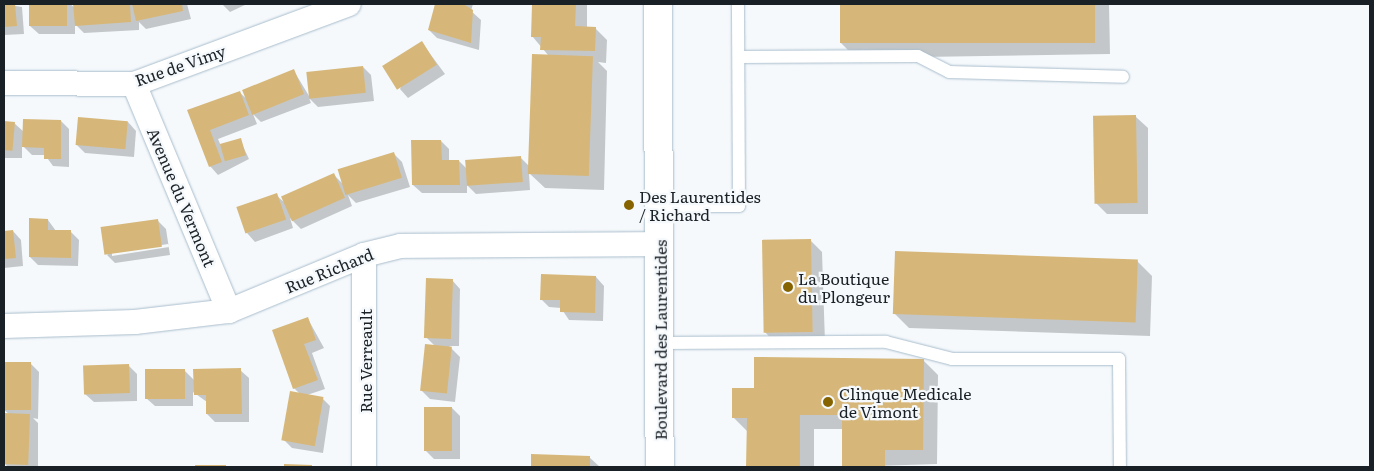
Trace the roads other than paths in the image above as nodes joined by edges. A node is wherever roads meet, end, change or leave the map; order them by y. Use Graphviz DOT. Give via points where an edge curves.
graph roads {
  1 [pos="350,4"];
  2 [pos="658,4"];
  3 [pos="738,4"];
  4 [pos="739,57"];
  5 [pos="1123,77"];
  6 [pos="4,83"];
  7 [pos="134,84"];
  8 [pos="659,206"];
  9 [pos="659,244"];
  10 [pos="364,255"];
  11 [pos="229,311"];
  12 [pos="4,326"];
  13 [pos="660,343"];
  14 [pos="364,467"];
  15 [pos="660,467"];
  16 [pos="1120,467"];
  1 -- 7 [label="street, Rue de Vimy"];
  2 -- 8 [label="main road, Boulevard des Laurentides"];
  3 -- 4 [label="lane"];
  4 -- 5 [label="lane" via="918,56 949,72"];
  4 -- 8 [label="lane" via="739,206"];
  6 -- 7 [label="street, Rue de Vimy"];
  7 -- 11 [label="street, Avenue du Vermont"];
  8 -- 9 [label="main road, Boulevard des Laurentides"];
  9 -- 10 [label="street, Rue Richard" via="410,245"];
  9 -- 13 [label="main road, Boulevard des Laurentides"];
  10 -- 11 [label="street, Rue Richard"];
  10 -- 14 [label="street, Rue Verreault"];
  11 -- 12 [label="street, Rue Richard" via="135,322"];
  13 -- 15 [label="main road, Boulevard des Laurentides"];
  13 -- 16 [label="lane" via="886,342 952,359 1119,359"];
}
